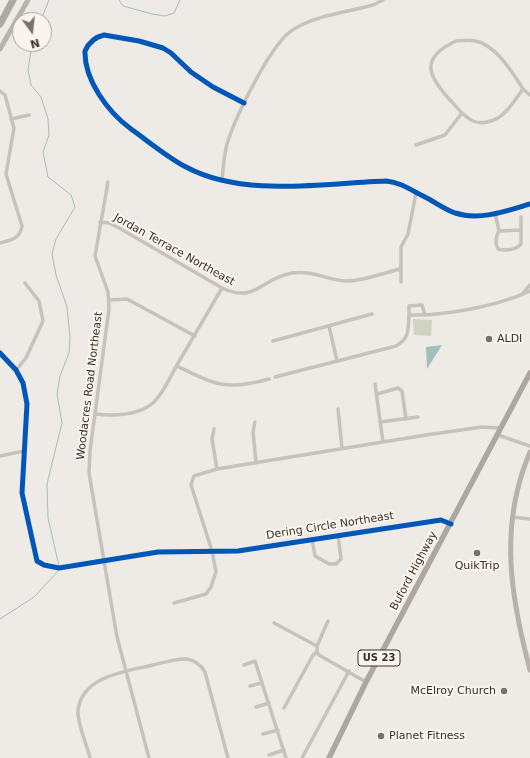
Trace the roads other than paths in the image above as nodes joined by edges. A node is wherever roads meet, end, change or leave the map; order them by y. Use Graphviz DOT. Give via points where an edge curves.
graph roads {
  1 [pos="13,0"];
  2 [pos="28,0"];
  3 [pos="383,0"];
  4 [pos="0,24"];
  5 [pos="0,49"];
  6 [pos="523,89"];
  7 [pos="0,93"];
  8 [pos="530,95"];
  9 [pos="5,98"];
  10 [pos="0,101"];
  11 [pos="244,104"];
  12 [pos="462,113"];
  13 [pos="29,115"];
  14 [pos="11,119"];
  15 [pos="416,145"];
  16 [pos="222,180"];
  17 [pos="108,182"];
  18 [pos="416,193"];
  19 [pos="530,204"];
  20 [pos="495,213"];
  21 [pos="521,216"];
  22 [pos="100,222"];
  23 [pos="521,230"];
  24 [pos="499,231"];
  25 [pos="0,243"];
  26 [pos="400,269"];
  27 [pos="401,282"];
  28 [pos="25,283"];
  29 [pos="530,285"];
  30 [pos="222,288"];
  31 [pos="530,291"];
  32 [pos="523,294"];
  33 [pos="110,300"];
  34 [pos="372,314"];
  35 [pos="409,315"];
  36 [pos="426,315"];
  37 [pos="329,326"];
  38 [pos="195,336"];
  39 [pos="273,341"];
  40 [pos="0,353"];
  41 [pos="337,361"];
  42 [pos="177,366"];
  43 [pos="16,370"];
  44 [pos="530,373"];
  45 [pos="275,377"];
  46 [pos="269,379"];
  47 [pos="376,384"];
  48 [pos="377,394"];
  49 [pos="338,409"];
  50 [pos="95,414"];
  51 [pos="418,417"];
  52 [pos="406,419"];
  53 [pos="255,422"];
  54 [pos="380,422"];
  55 [pos="502,428"];
  56 [pos="214,429"];
  57 [pos="498,435"];
  58 [pos="383,442"];
  59 [pos="530,446"];
  60 [pos="342,448"];
  61 [pos="24,451"];
  62 [pos="530,452"];
  63 [pos="0,456"];
  64 [pos="256,462"];
  65 [pos="217,469"];
  66 [pos="512,516"];
  67 [pos="530,519"];
  68 [pos="451,524"];
  69 [pos="338,535"];
  70 [pos="312,539"];
  71 [pos="212,551"];
  72 [pos="104,560"];
  73 [pos="174,603"];
  74 [pos="328,621"];
  75 [pos="274,623"];
  76 [pos="317,646"];
  77 [pos="317,652"];
  78 [pos="244,665"];
  79 [pos="530,670"];
  80 [pos="126,671"];
  81 [pos="349,671"];
  82 [pos="366,682"];
  83 [pos="262,683"];
  84 [pos="250,686"];
  85 [pos="269,704"];
  86 [pos="256,707"];
  87 [pos="284,708"];
  88 [pos="278,730"];
  89 [pos="263,734"];
  90 [pos="284,750"];
  91 [pos="269,755"];
  92 [pos="90,758"];
  93 [pos="149,758"];
  94 [pos="228,758"];
  95 [pos="286,758"];
  96 [pos="302,758"];
  97 [pos="329,758"];
  1 -- 4 [label="highway"];
  2 -- 5 [label="main road"];
  3 -- 11 [label="street" via="303,24 286,34"];
  6 -- 8 [label="street"];
  6 -- 12 [label="street" via="499,118 478,123"];
  6 -- 12 [label="street" via="500,57 487,47 476,41 456,41 439,51 430,65 437,85"];
  7 -- 9 [label="street"];
  9 -- 10 [label="street"];
  9 -- 14 [label="street"];
  11 -- 16 [label="street" via="235,119 226,146"];
  11 -- 16 [label="street" via="213,87 191,72 171,53 153,44 104,35 97,36 85,50 90,76 106,106 119,120 185,166"];
  12 -- 15 [label="street" via="445,135"];
  13 -- 14 [label="street"];
  14 -- 25 [label="street" via="14,135 6,174 22,226 21,233 16,238"];
  16 -- 18 [label="street" via="268,186 386,181 400,183"];
  17 -- 22 [label="street, Woodacres Road Northeast"];
  18 -- 20 [label="street" via="455,213 484,216"];
  18 -- 26 [label="street" via="408,234 400,247"];
  19 -- 20 [label="street"];
  20 -- 24 [label="street"];
  21 -- 23 [label="street"];
  22 -- 30 [label="street, Jordan Terrace Northeast" via="109,223"];
  22 -- 33 [label="street, Woodacres Road Northeast" via="94,256"];
  23 -- 24 [label="street"];
  23 -- 24 [label="street" via="519,247 502,250 496,245 496,235"];
  26 -- 27 [label="street"];
  26 -- 30 [label="street, Jordan Terrace Northeast" via="347,281 312,273 293,273 270,280 246,294"];
  28 -- 43 [label="street" via="39,301 43,321 26,358"];
  29 -- 32 [label="street"];
  30 -- 38 [label="street"];
  31 -- 32 [label="street"];
  32 -- 36 [label="street" via="458,311"];
  33 -- 38 [label="street" via="127,299"];
  33 -- 50 [label="street, Woodacres Road Northeast"];
  34 -- 37 [label="street"];
  35 -- 36 [label="street"];
  35 -- 36 [label="street" via="409,306 422,305"];
  35 -- 41 [label="street" via="404,341 389,348"];
  37 -- 39 [label="street"];
  37 -- 41 [label="street"];
  38 -- 42 [label="street"];
  40 -- 43 [label="street"];
  41 -- 45 [label="street"];
  42 -- 46 [label="street" via="220,385 233,386"];
  42 -- 50 [label="street" via="159,395 147,406 129,413"];
  43 -- 61 [label="street" via="27,404"];
  44 -- 55 [label="main road, Buford Highway / US 23"];
  47 -- 48 [label="street"];
  48 -- 52 [label="street" via="398,388 402,391"];
  48 -- 54 [label="street"];
  49 -- 60 [label="street"];
  50 -- 72 [label="street, Woodacres Road Northeast" via="88,462"];
  51 -- 52 [label="street"];
  52 -- 54 [label="street"];
  53 -- 64 [label="street" via="253,432"];
  54 -- 58 [label="street"];
  55 -- 57 [label="main road, Buford Highway / US 23"];
  55 -- 58 [label="street" via="482,427"];
  56 -- 65 [label="street" via="212,439"];
  57 -- 59 [label="street"];
  57 -- 68 [label="main road, Buford Highway / US 23"];
  58 -- 60 [label="street"];
  60 -- 64 [label="street"];
  61 -- 63 [label="street"];
  61 -- 72 [label="street, Dering Circle Northeast" via="22,493 37,561 59,568"];
  62 -- 66 [label="main road" via="515,493"];
  64 -- 65 [label="street"];
  65 -- 71 [label="street" via="194,476 191,482"];
  66 -- 67 [label="street"];
  66 -- 79 [label="main road" via="510,538 513,592"];
  68 -- 69 [label="street, Dering Circle Northeast" via="441,520"];
  68 -- 82 [label="main road, Buford Highway / US 23"];
  69 -- 70 [label="street, Dering Circle Northeast"];
  69 -- 70 [label="street" via="341,559 336,564 329,564 315,556"];
  70 -- 71 [label="street, Dering Circle Northeast" via="238,551"];
  71 -- 72 [label="street, Dering Circle Northeast" via="158,552"];
  71 -- 73 [label="street" via="216,572 209,591 201,596"];
  72 -- 80 [label="street, Woodacres Road Northeast" via="117,637"];
  74 -- 76 [label="street"];
  75 -- 76 [label="street"];
  76 -- 77 [label="street"];
  77 -- 81 [label="street"];
  77 -- 87 [label="street"];
  78 -- 83 [label="street" via="255,661"];
  80 -- 92 [label="street" via="97,682 88,689 80,702 79,718"];
  80 -- 93 [label="street, Woodacres Road Northeast"];
  80 -- 94 [label="street" via="180,659 192,660 201,666 208,682"];
  81 -- 82 [label="street"];
  81 -- 96 [label="street"];
  82 -- 97 [label="main road, Buford Highway / US 23"];
  83 -- 84 [label="street"];
  83 -- 85 [label="street"];
  85 -- 86 [label="street"];
  85 -- 88 [label="street"];
  88 -- 89 [label="street"];
  88 -- 90 [label="street"];
  90 -- 91 [label="street"];
  90 -- 95 [label="street"];
}
